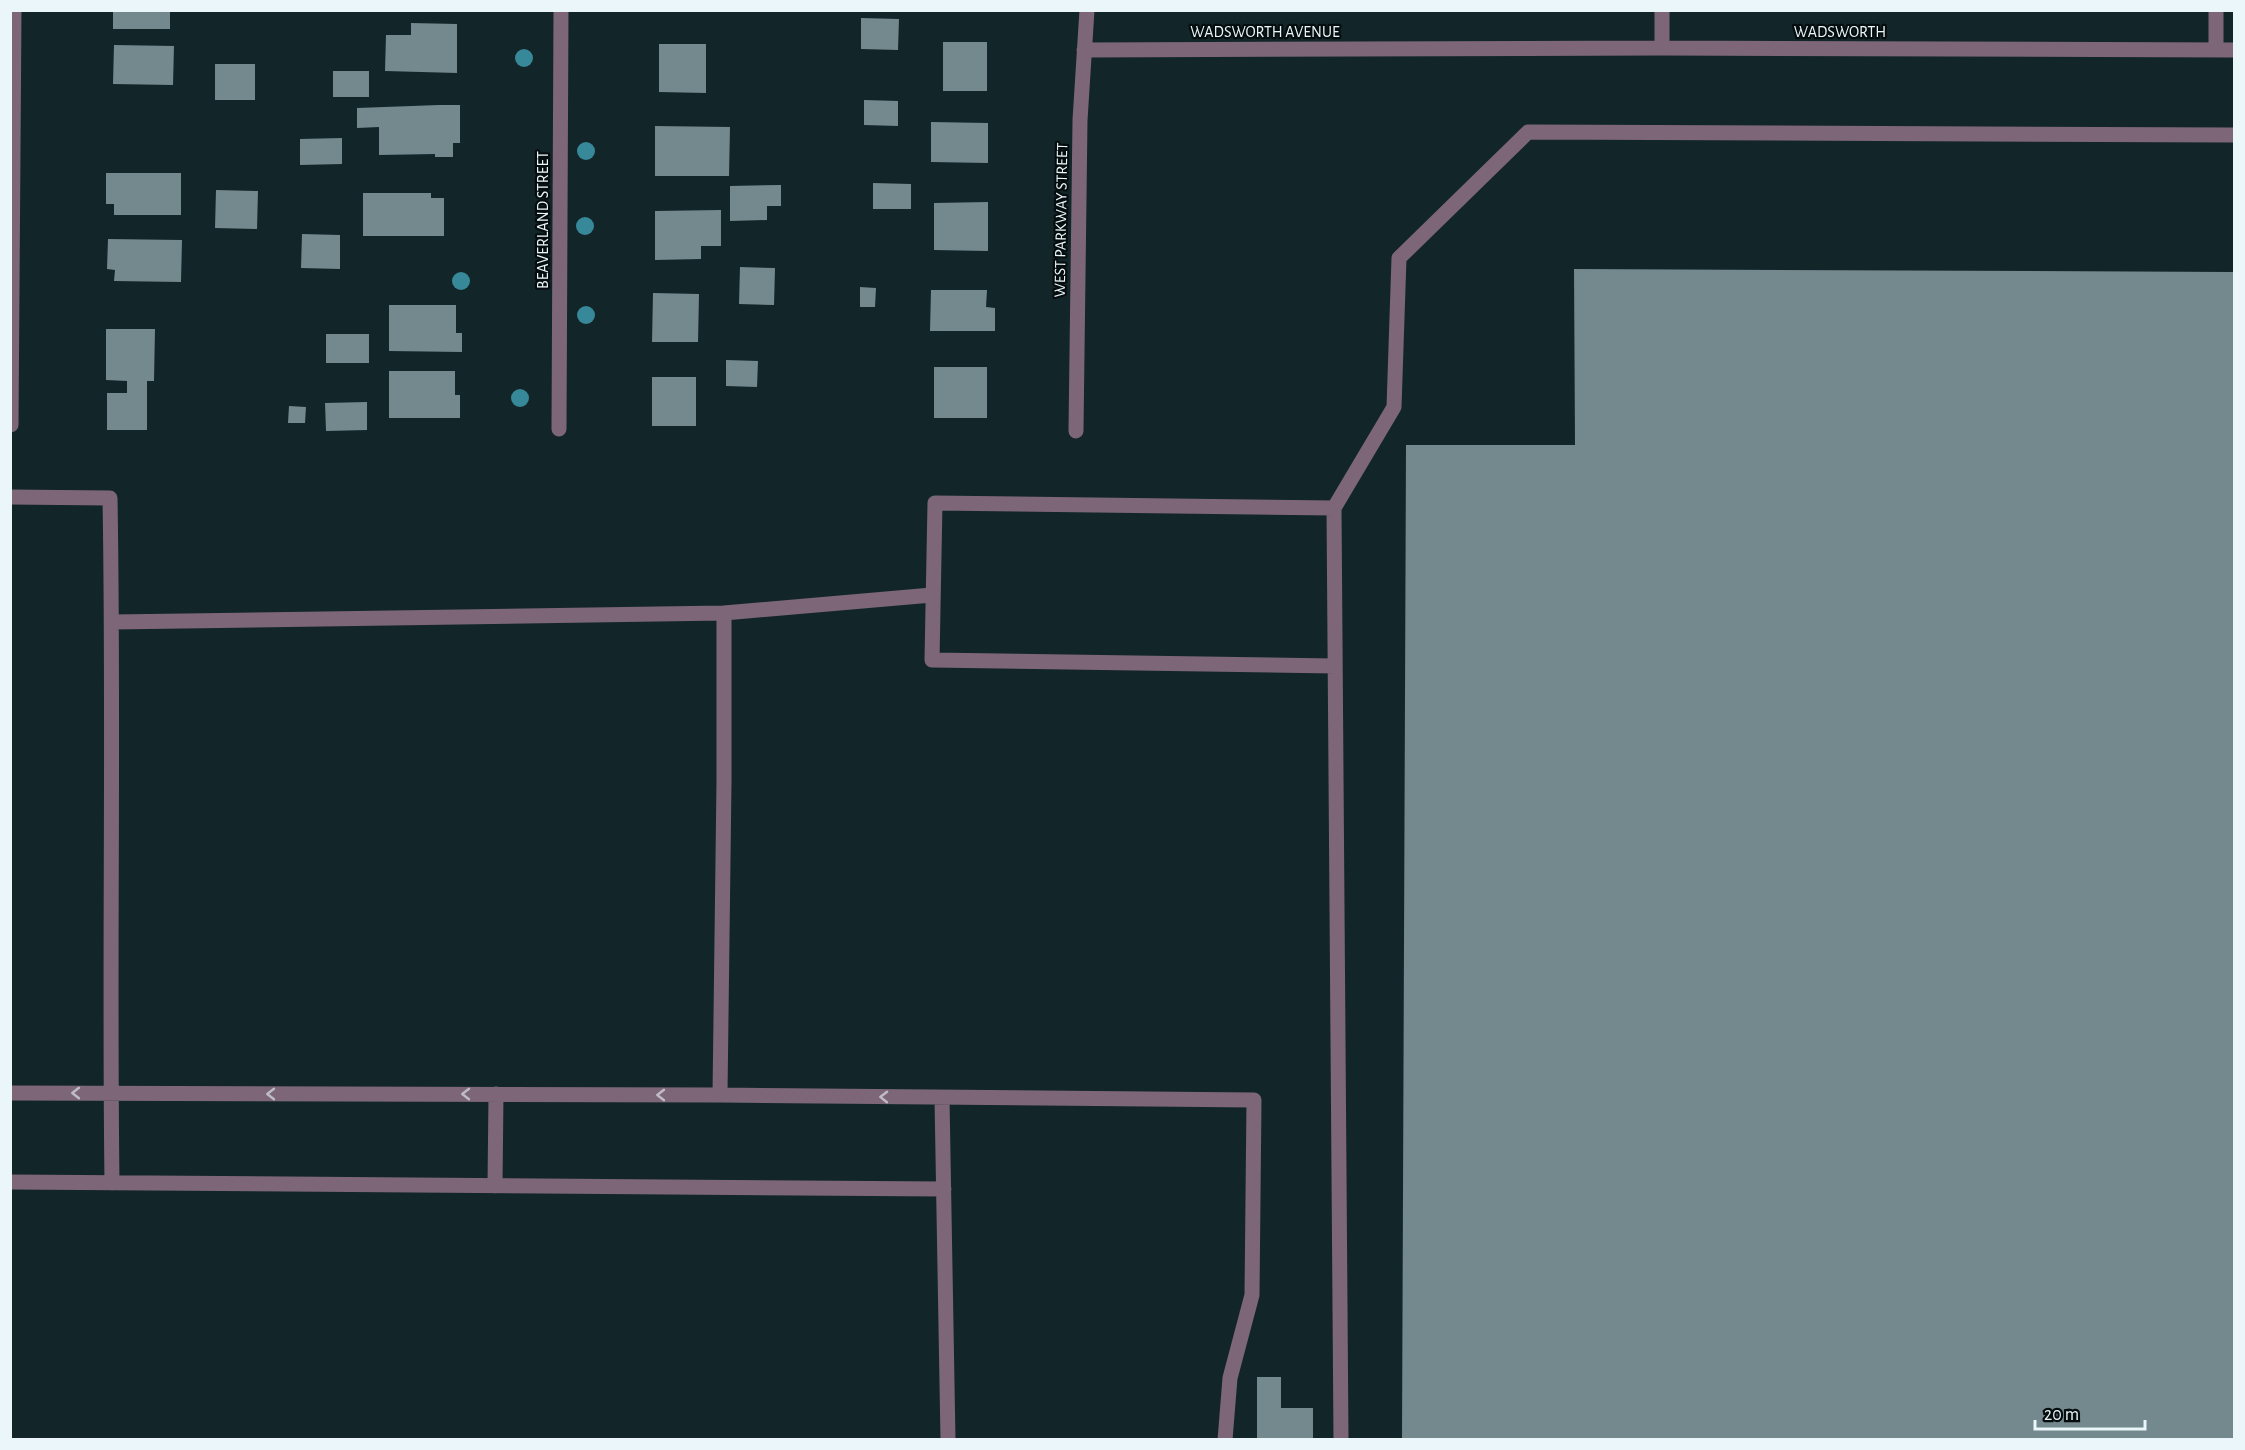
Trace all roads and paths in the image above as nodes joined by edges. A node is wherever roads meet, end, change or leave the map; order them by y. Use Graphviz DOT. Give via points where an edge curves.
graph roads {
  1 [pos="14,10"];
  2 [pos="561,10"];
  3 [pos="1087,10"];
  4 [pos="1662,10"];
  5 [pos="2216,10"];
  6 [pos="1662,48"];
  7 [pos="1446,49"];
  8 [pos="1084,50"];
  9 [pos="2216,50"];
  10 [pos="2235,50"];
  11 [pos="2235,135"];
  12 [pos="11,425"];
  13 [pos="559,429"];
  14 [pos="1076,431"];
  15 [pos="10,497"];
  16 [pos="1334,507"];
  17 [pos="932,595"];
  18 [pos="724,613"];
  19 [pos="112,622"];
  20 [pos="1335,666"];
  21 [pos="10,1093"];
  22 [pos="111,1094"];
  23 [pos="496,1094"];
  24 [pos="720,1095"];
  25 [pos="942,1098"];
  26 [pos="10,1182"];
  27 [pos="112,1183"];
  28 [pos="495,1186"];
  29 [pos="944,1189"];
  30 [pos="948,1440"];
  31 [pos="1225,1440"];
  32 [pos="1341,1440"];
  1 -- 12 [label="street"];
  2 -- 13 [label="street, BEAVERLAND STREET"];
  3 -- 8 [label="street, WEST PARKWAY STREET"];
  4 -- 6 [label="street"];
  5 -- 9 [label="street"];
  6 -- 7 [label="street, WADSWORTH"];
  6 -- 9 [label="street, WADSWORTH"];
  7 -- 8 [label="street, WADSWORTH AVENUE"];
  8 -- 14 [label="street, WEST PARKWAY STREET"];
  9 -- 10 [label="street, WADSWORTH"];
  11 -- 16 [label="street" via="1528,132 1399,258 1394,407"];
  15 -- 19 [label="street" via="110,498"];
  16 -- 17 [label="street" via="935,503"];
  16 -- 20 [label="street"];
  17 -- 18 [label="street"];
  17 -- 20 [label="street" via="932,660"];
  18 -- 19 [label="street"];
  18 -- 24 [label="street"];
  19 -- 22 [label="street"];
  20 -- 32 [label="street"];
  22 -- 21 [label="street, one-way"];
  23 -- 22 [label="street, one-way"];
  22 -- 27 [label="street"];
  24 -- 23 [label="street, one-way"];
  23 -- 28 [label="street"];
  25 -- 24 [label="street, one-way"];
  25 -- 29 [label="street"];
  25 -- 31 [label="street" via="1254,1100 1252,1295 1230,1378"];
  26 -- 27 [label="street"];
  27 -- 28 [label="street"];
  28 -- 29 [label="street"];
  29 -- 30 [label="street"];
}
